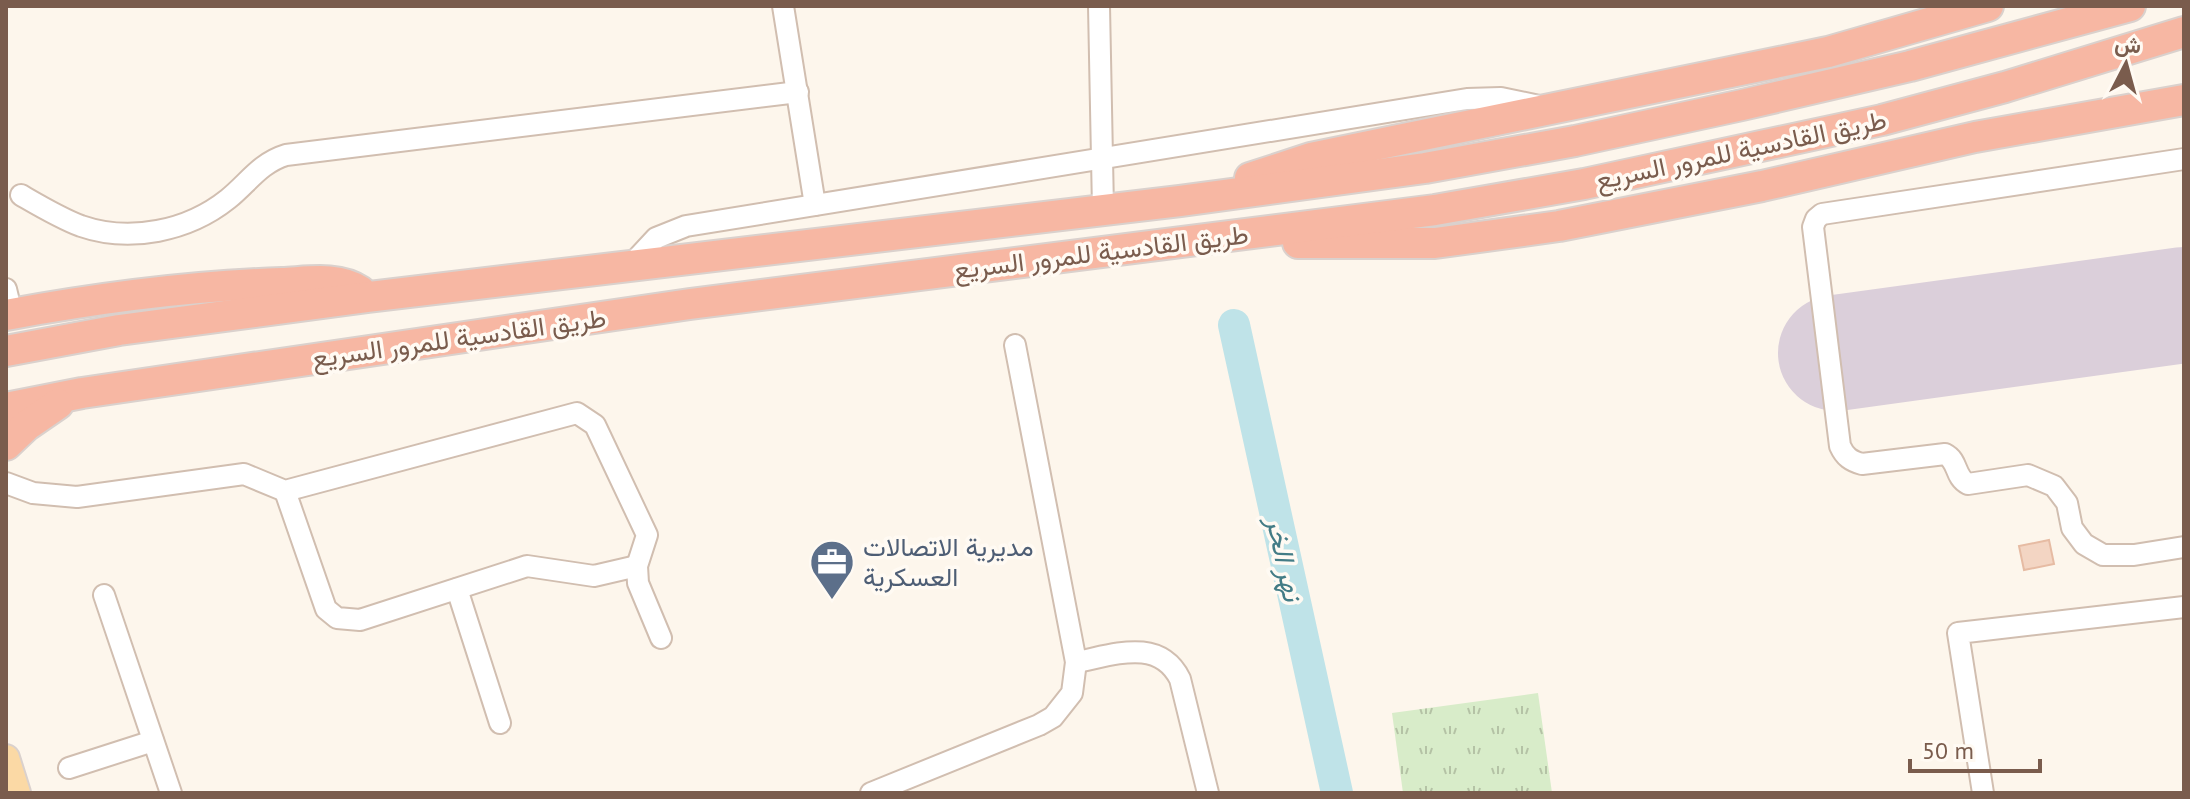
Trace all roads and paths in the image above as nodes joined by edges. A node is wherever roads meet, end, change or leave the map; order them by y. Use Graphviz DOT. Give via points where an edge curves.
graph roads {
  1 [pos="783,6"];
  2 [pos="1099,6"];
  3 [pos="1988,6"];
  4 [pos="2130,6"];
  5 [pos="2184,32"];
  6 [pos="798,92"];
  7 [pos="2184,100"];
  8 [pos="1551,109"];
  9 [pos="1101,159"];
  10 [pos="2184,159"];
  11 [pos="21,195"];
  12 [pos="1180,201"];
  13 [pos="815,205"];
  14 [pos="1103,209"];
  15 [pos="1188,242"];
  16 [pos="630,266"];
  17 [pos="368,297"];
  18 [pos="8,306"];
  19 [pos="1015,345"];
  20 [pos="6,351"];
  21 [pos="82,393"];
  22 [pos="6,408"];
  23 [pos="6,445"];
  24 [pos="6,483"];
  25 [pos="285,491"];
  26 [pos="2184,547"];
  27 [pos="637,566"];
  28 [pos="457,589"];
  29 [pos="104,595"];
  30 [pos="2184,607"];
  31 [pos="661,638"];
  32 [pos="1076,662"];
  33 [pos="500,723"];
  34 [pos="153,741"];
  35 [pos="6,758"];
  36 [pos="69,768"];
  37 [pos="17,793"];
  38 [pos="171,793"];
  39 [pos="871,793"];
  40 [pos="1208,793"];
  41 [pos="1983,793"];
  1 -- 6 [label="street"];
  2 -- 9 [label="street"];
  3 -- 8 [label="highway" via="1828,52"];
  4 -- 12 [label="highway, طريق القادسية للمرور السريع" via="1910,66 1575,141 1425,168"];
  5 -- 15 [label="highway, طريق القادسية للمرور السريع" via="1882,120 1599,181 1435,210"];
  6 -- 11 [label="street" via="286,155 261,167 214,210 151,232 85,227"];
  6 -- 13 [label="street"];
  7 -- 15 [label="highway" via="1975,137 1559,226 1435,243"];
  8 -- 9 [label="street" via="1518,100 1467,99"];
  8 -- 12 [label="highway" via="1311,158"];
  9 -- 13 [label="street"];
  9 -- 14 [label="street"];
  10 -- 26 [label="street" via="1822,214 1813,227 1845,455 1862,464 1945,454 1968,484 2028,475 2054,486 2067,503 2072,528 2084,544 2103,555"];
  12 -- 14 [label="highway, طريق القادسية للمرور السريع"];
  13 -- 16 [label="street" via="676,229 646,246"];
  14 -- 16 [label="highway, طريق القادسية للمرور السريع"];
  15 -- 21 [label="highway, طريق القادسية للمرور السريع" via="690,304"];
  16 -- 17 [label="highway, طريق القادسية للمرور السريع"];
  17 -- 18 [label="highway" via="345,283 251,284"];
  17 -- 20 [label="highway, طريق القادسية للمرور السريع" via="119,330"];
  19 -- 32 [label="street"];
  21 -- 22 [label="highway, طريق القادسية للمرور السريع"];
  21 -- 23 [label="highway" via="53,407"];
  24 -- 25 [label="street" via="33,493 77,497 244,474"];
  25 -- 27 [label="street" via="577,413 595,425 647,535"];
  25 -- 28 [label="street" via="326,609 337,618 360,620"];
  27 -- 28 [label="street" via="594,576 527,566"];
  27 -- 31 [label="street" via="638,583"];
  28 -- 33 [label="street"];
  29 -- 34 [label="street"];
  30 -- 41 [label="street" via="1958,633"];
  32 -- 39 [label="street" via="1072,693 1053,717"];
  32 -- 40 [label="street" via="1137,651 1170,663 1180,679"];
  34 -- 36 [label="street"];
  34 -- 38 [label="street"];
  35 -- 37 [label="main road"];
}
